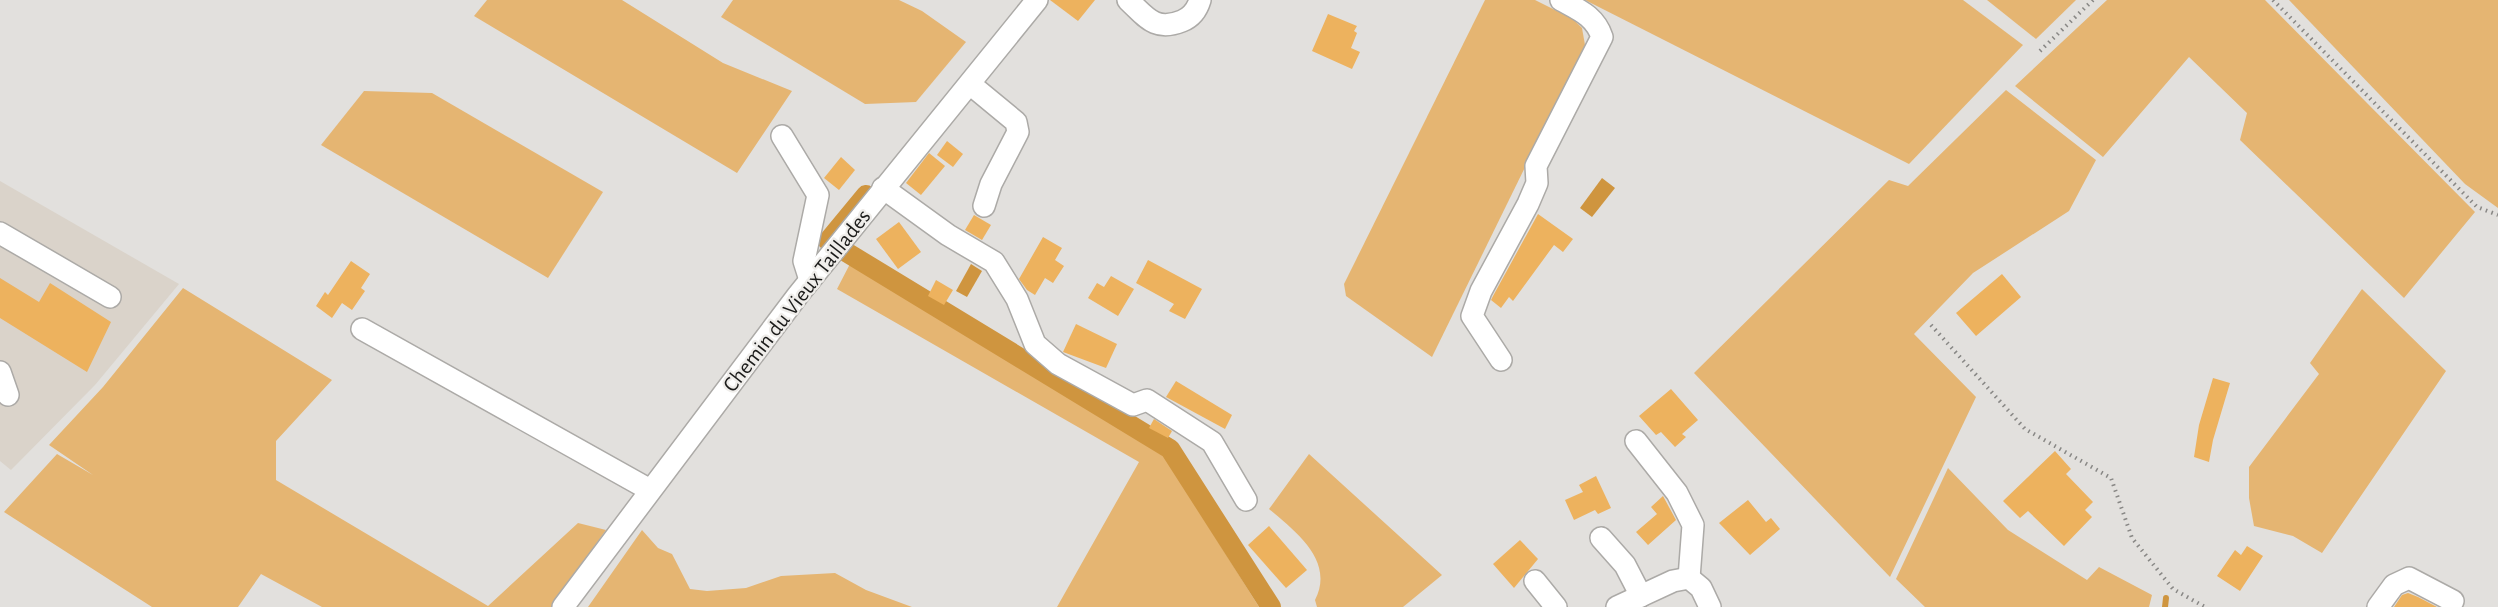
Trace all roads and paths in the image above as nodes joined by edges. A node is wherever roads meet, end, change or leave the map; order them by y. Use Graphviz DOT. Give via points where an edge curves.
graph roads {
  1 [pos="1037,0"];
  2 [pos="1128,0"];
  3 [pos="1200,0"];
  4 [pos="1561,0"];
  5 [pos="2093,0"];
  6 [pos="2272,0"];
  7 [pos="2040,51"];
  8 [pos="970,84"];
  9 [pos="782,136"];
  10 [pos="883,188"];
  11 [pos="984,206"];
  12 [pos="2498,215"];
  13 [pos="0,233"];
  14 [pos="810,280"];
  15 [pos="110,297"];
  16 [pos="1931,325"];
  17 [pos="362,329"];
  18 [pos="1501,360"];
  19 [pos="0,372"];
  20 [pos="8,395"];
  21 [pos="1636,441"];
  22 [pos="650,490"];
  23 [pos="1246,500"];
  24 [pos="1601,537"];
  25 [pos="1689,578"];
  26 [pos="1535,581"];
  27 [pos="1641,596"];
  28 [pos="2453,602"];
  29 [pos="563,607"];
  30 [pos="1556,607"];
  31 [pos="1617,607"];
  32 [pos="1710,607"];
  33 [pos="2205,607"];
  34 [pos="2378,607"];
  1 -- 8 [label="street, Chemin du Vieux Taillades"];
  2 -- 3 [label="street" via="1150,21 1163,26 1186,20 1197,10"];
  4 -- 18 [label="street" via="1585,13 1597,24 1602,36 1536,166 1537,183 1472,316"];
  5 -- 7 [label="path"];
  6 -- 12 [label="path" via="2477,207"];
  8 -- 10 [label="street, Chemin du Vieux Taillades"];
  8 -- 11 [label="street" via="1016,122 1018,132"];
  9 -- 14 [label="street" via="818,195 804,261"];
  10 -- 14 [label="street, Chemin du Vieux Taillades"];
  10 -- 23 [label="street" via="948,235 994,262 1017,299 1035,344 1058,364 1134,405 1147,400 1212,442"];
  13 -- 15 [label="street"];
  14 -- 22 [label="street, Chemin du Vieux Taillades"];
  16 -- 33 [label="path" via="2025,429 2111,478 2132,538 2173,589"];
  17 -- 22 [label="street"];
  19 -- 20 [label="street"];
  21 -- 25 [label="street" via="1677,493 1693,525"];
  22 -- 29 [label="street, Chemin du Vieux Taillades"];
  24 -- 27 [label="street" via="1625,565"];
  25 -- 27 [label="street" via="1672,581"];
  25 -- 32 [label="street" via="1701,588"];
  26 -- 30 [label="street"];
  27 -- 31 [label="street"];
  28 -- 34 [label="street" via="2409,578 2394,585"];
}
